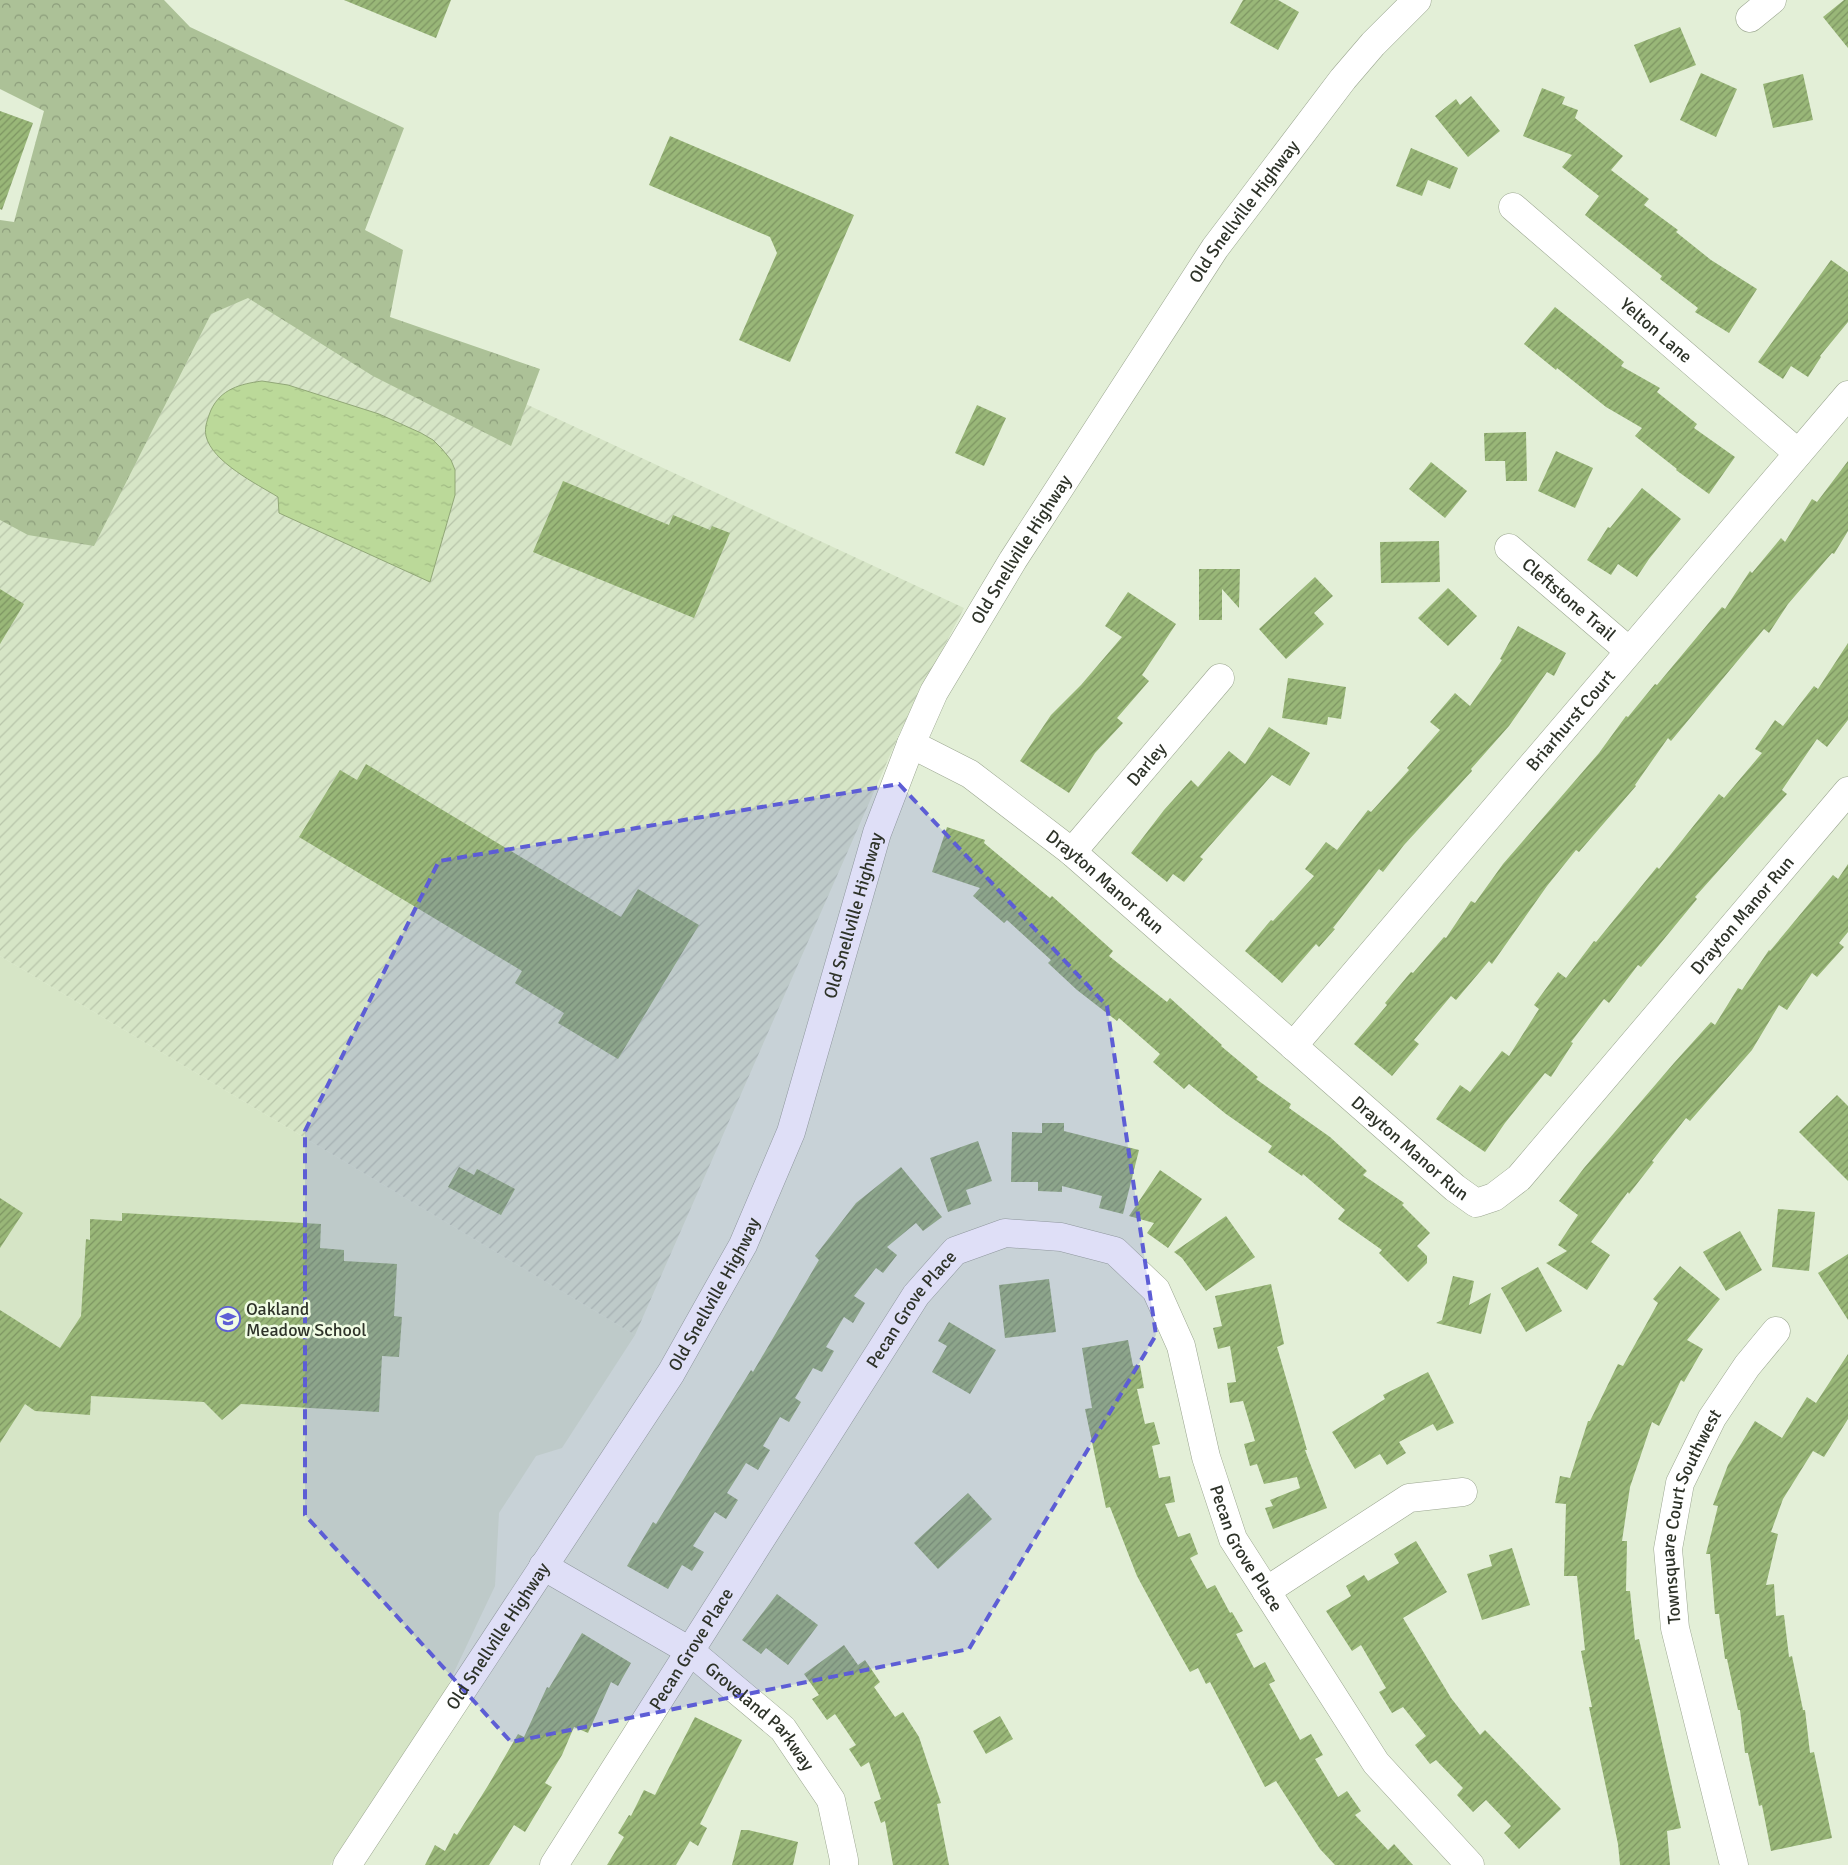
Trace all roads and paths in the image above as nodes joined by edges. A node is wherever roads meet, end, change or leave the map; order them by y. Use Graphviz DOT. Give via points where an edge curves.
graph roads {
  1 [pos="1772,0"];
  2 [pos="1405,4"];
  3 [pos="1750,18"];
  4 [pos="1513,207"];
  5 [pos="1848,395"];
  6 [pos="1798,453"];
  7 [pos="1509,548"];
  8 [pos="1629,651"];
  9 [pos="1220,678"];
  10 [pos="911,744"];
  11 [pos="1848,790"];
  12 [pos="1072,852"];
  13 [pos="1293,1046"];
  14 [pos="1776,1331"];
  15 [pos="1463,1492"];
  16 [pos="543,1566"];
  17 [pos="1266,1591"];
  18 [pos="690,1651"];
  19 [pos="347,1865"];
  20 [pos="554,1865"];
  21 [pos="844,1865"];
  22 [pos="1470,1865"];
  23 [pos="1734,1865"];
  1 -- 3 [label="street"];
  2 -- 10 [label="street, Old Snellville Highway" via="1343,79 1215,248 1013,560 934,692"];
  4 -- 6 [label="street, Yelton Lane"];
  5 -- 6 [label="street, Briarhurst Court"];
  6 -- 8 [label="street, Briarhurst Court"];
  7 -- 8 [label="street, Cleftstone Trail"];
  8 -- 13 [label="street, Briarhurst Court"];
  9 -- 12 [label="street, Darley"];
  10 -- 12 [label="street, Drayton Manor Run" via="970,774"];
  10 -- 16 [label="street, Old Snellville Highway" via="868,863 791,1132 743,1245 671,1373"];
  11 -- 13 [label="street, Drayton Manor Run" via="1519,1178 1494,1198 1476,1202 1456,1188"];
  12 -- 13 [label="street, Drayton Manor Run"];
  14 -- 23 [label="street, Townsquare Court Southwest" via="1747,1366 1708,1426 1680,1483 1668,1549 1675,1628"];
  15 -- 17 [label="street" via="1409,1498"];
  16 -- 18 [label="street, Groveland Parkway"];
  16 -- 19 [label="street, Old Snellville Highway"];
  17 -- 18 [label="street, Pecan Grove Place" via="1233,1539 1206,1457 1181,1346 1156,1290 1115,1252 1061,1237 1005,1233 955,1251 916,1294"];
  17 -- 22 [label="street, Pecan Grove Place" via="1376,1763"];
  18 -- 20 [label="street, Pecan Grove Place"];
  18 -- 21 [label="street, Groveland Parkway" via="783,1729 831,1800"];
}
